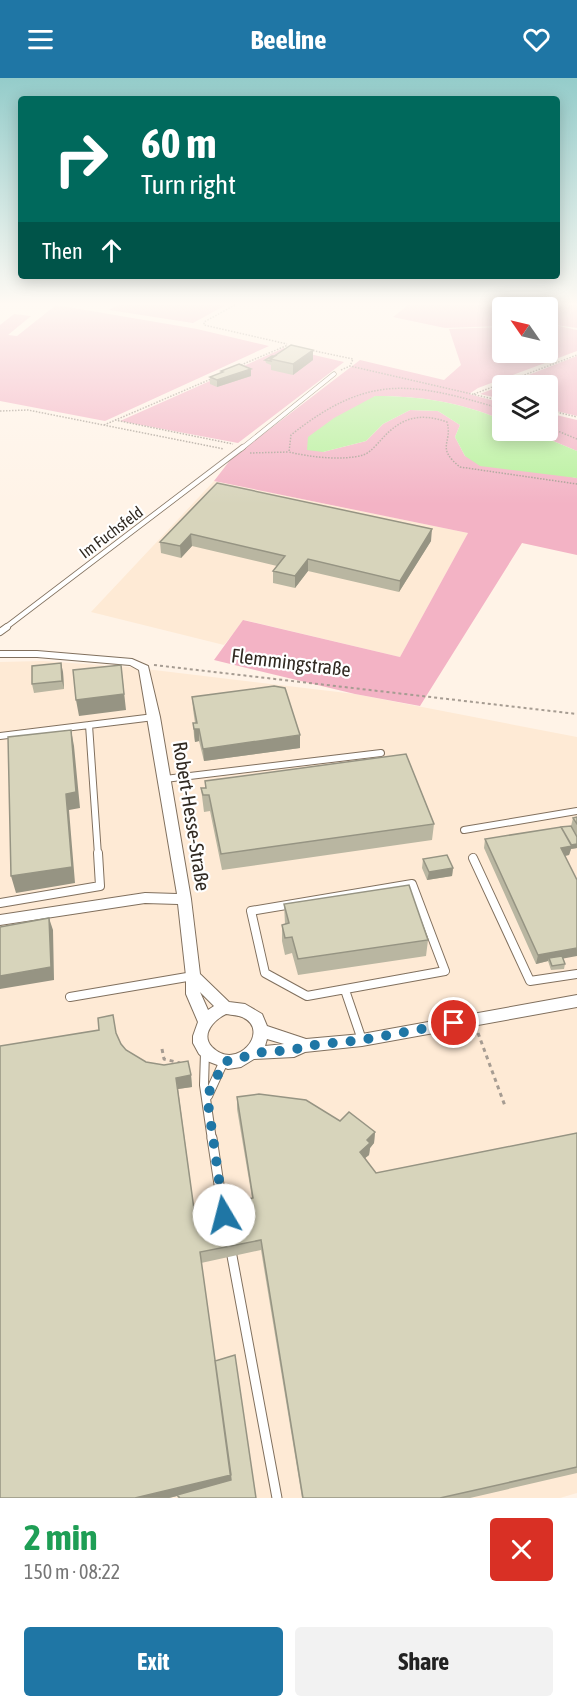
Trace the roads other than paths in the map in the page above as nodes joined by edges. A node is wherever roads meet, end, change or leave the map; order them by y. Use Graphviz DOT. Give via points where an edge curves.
graph roads {
  1 [pos="334,374"];
  2 [pos="0,632"];
  3 [pos="0,654"];
  4 [pos="154,717"];
  5 [pos="89,725"];
  6 [pos="0,736"];
  7 [pos="381,753"];
  8 [pos="164,779"];
  9 [pos="577,811"];
  10 [pos="464,830"];
  11 [pos="473,858"];
  12 [pos="184,899"];
  13 [pos="0,903"];
  14 [pos="0,920"];
  15 [pos="577,974"];
  16 [pos="193,976"];
  17 [pos="345,990"];
  18 [pos="70,997"];
  19 [pos="577,1001"];
  20 [pos="225,1008"];
  21 [pos="205,1021"];
  22 [pos="262,1031"];
  23 [pos="362,1040"];
  24 [pos="304,1046"];
  25 [pos="205,1049"];
  26 [pos="253,1053"];
  27 [pos="225,1061"];
  28 [pos="207,1096"];
  29 [pos="224,1215"];
  30 [pos="232,1256"];
  31 [pos="277,1498"];
  1 -- 2 [label="lane, Im Fuchsfeld"];
  3 -- 4 [label="street, Robert-Hesse-Straße" via="132,662 146,671"];
  4 -- 5 [label="lane"];
  4 -- 8 [label="street, Robert-Hesse-Straße"];
  5 -- 6 [label="lane"];
  5 -- 13 [label="lane" via="100,886"];
  7 -- 8 [label="lane"];
  8 -- 12 [label="street, Robert-Hesse-Straße"];
  9 -- 10 [label="lane"];
  11 -- 15 [label="lane" via="530,981"];
  12 -- 14 [label="street" via="145,898"];
  12 -- 16 [label="street, Robert-Hesse-Straße"];
  16 -- 18 [label="lane"];
  16 -- 20 [label="street"];
  16 -- 21 [label="street, Robert-Hesse-Straße" via="193,994"];
  17 -- 17 [label="lane" via="445,971 412,884 251,911 266,973 307,996"];
  17 -- 23 [label="lane"];
  19 -- 23 [label="street"];
  20 -- 21 [label="street"];
  20 -- 22 [label="street" via="246,1010 260,1023"];
  21 -- 25 [label="street" via="200,1035"];
  22 -- 24 [label="street"];
  22 -- 26 [label="street" via="262,1039"];
  23 -- 24 [label="street"];
  24 -- 26 [label="street"];
  25 -- 27 [label="street"];
  25 -- 28 [label="lane"];
  26 -- 27 [label="street"];
  27 -- 28 [label="lane"];
  28 -- 29 [label="lane"];
  30 -- 31 [label="lane"];
}
